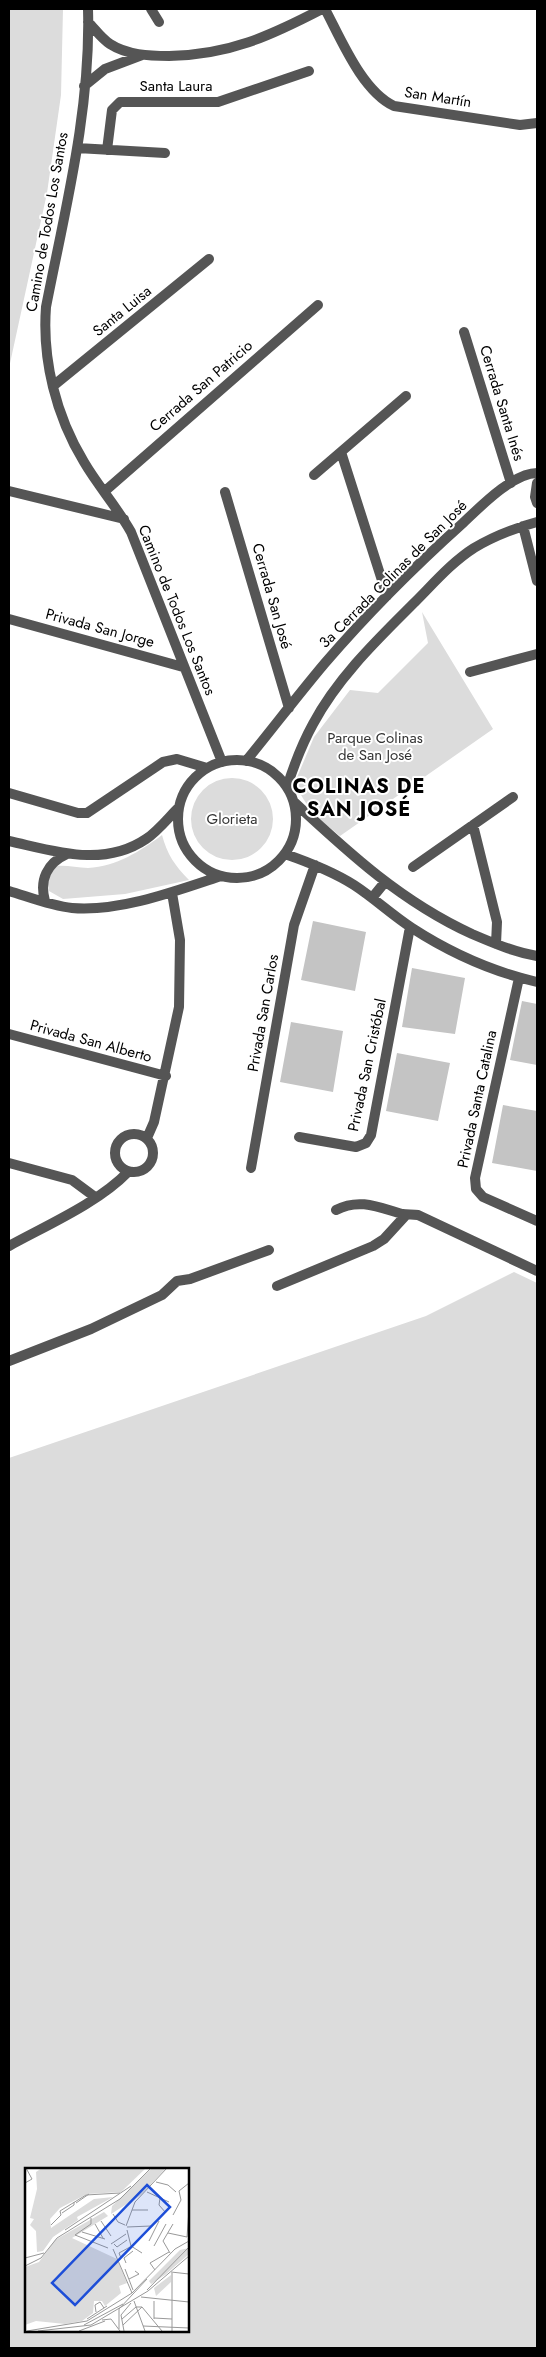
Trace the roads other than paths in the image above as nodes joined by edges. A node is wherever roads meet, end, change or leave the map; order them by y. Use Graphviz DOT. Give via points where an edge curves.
graph roads {
  1 [pos="88,9"];
  2 [pos="151,9"];
  3 [pos="323,9"];
  4 [pos="88,22"];
  5 [pos="159,22"];
  6 [pos="142,56"];
  7 [pos="309,71"];
  8 [pos="84,86"];
  9 [pos="537,123"];
  10 [pos="77,148"];
  11 [pos="107,150"];
  12 [pos="166,153"];
  13 [pos="209,259"];
  14 [pos="318,305"];
  15 [pos="464,332"];
  16 [pos="53,386"];
  17 [pos="406,396"];
  18 [pos="341,452"];
  19 [pos="537,473"];
  20 [pos="314,475"];
  21 [pos="537,483"];
  22 [pos="511,484"];
  23 [pos="9,491"];
  24 [pos="105,491"];
  25 [pos="226,492"];
  26 [pos="537,503"];
  27 [pos="124,519"];
  28 [pos="537,522"];
  29 [pos="523,526"];
  30 [pos="537,581"];
  31 [pos="387,596"];
  32 [pos="9,619"];
  33 [pos="537,654"];
  34 [pos="183,667"];
  35 [pos="470,672"];
  36 [pos="289,708"];
  37 [pos="246,760"];
  38 [pos="222,762"];
  39 [pos="207,768"];
  40 [pos="287,787"];
  41 [pos="9,793"];
  42 [pos="513,798"];
  43 [pos="294,802"];
  44 [pos="179,807"];
  45 [pos="473,825"];
  46 [pos="9,841"];
  47 [pos="67,854"];
  48 [pos="285,854"];
  49 [pos="315,865"];
  50 [pos="413,867"];
  51 [pos="222,876"];
  52 [pos="385,882"];
  53 [pos="9,891"];
  54 [pos="172,893"];
  55 [pos="372,898"];
  56 [pos="45,902"];
  57 [pos="410,927"];
  58 [pos="496,944"];
  59 [pos="537,956"];
  60 [pos="519,978"];
  61 [pos="537,982"];
  62 [pos="9,1034"];
  63 [pos="166,1076"];
  64 [pos="299,1137"];
  65 [pos="147,1138"];
  66 [pos="9,1163"];
  67 [pos="251,1168"];
  68 [pos="128,1172"];
  69 [pos="95,1197"];
  70 [pos="336,1210"];
  71 [pos="406,1215"];
  72 [pos="537,1221"];
  73 [pos="9,1246"];
  74 [pos="269,1250"];
  75 [pos="537,1271"];
  76 [pos="277,1286"];
  77 [pos="9,1361"];
  1 -- 4 [label="street, Camino de Todos Los Santos"];
  2 -- 5 [label="street"];
  3 -- 6 [label="street" via="274,34 228,50"];
  3 -- 9 [label="street, San Martín" via="366,80 385,102 520,125"];
  4 -- 6 [label="street" via="111,45"];
  4 -- 8 [label="street, Camino de Todos Los Santos"];
  6 -- 8 [label="street" via="105,69"];
  7 -- 11 [label="street, Santa Laura" via="218,102 120,102 112,110"];
  8 -- 10 [label="street, Camino de Todos Los Santos"];
  10 -- 11 [label="street"];
  10 -- 16 [label="street, Camino de Todos Los Santos" via="46,307 44,331"];
  11 -- 12 [label="street"];
  13 -- 16 [label="street, Santa Luisa"];
  14 -- 24 [label="street, Cerrada San Patricio"];
  15 -- 22 [label="street, Cerrada Santa Inés"];
  16 -- 24 [label="street, Camino de Todos Los Santos" via="74,443"];
  17 -- 18 [label="street"];
  18 -- 20 [label="street"];
  18 -- 31 [label="street"];
  19 -- 22 [label="street, 3a Cerrada Colinas de San José"];
  21 -- 26 [label="street"];
  22 -- 31 [label="street, 3a Cerrada Colinas de San José" via="479,508"];
  23 -- 27 [label="street"];
  24 -- 27 [label="street, Camino de Todos Los Santos"];
  25 -- 36 [label="street, Cerrada San José"];
  27 -- 34 [label="street, Camino de Todos Los Santos"];
  28 -- 29 [label="street"];
  29 -- 30 [label="street"];
  29 -- 40 [label="street" via="495,537 460,559 370,648 333,692 313,723"];
  31 -- 36 [label="street, 3a Cerrada Colinas de San José" via="324,664"];
  32 -- 34 [label="street, Privada San Jorge"];
  33 -- 35 [label="street"];
  34 -- 38 [label="street, Camino de Todos Los Santos"];
  36 -- 37 [label="street, 3a Cerrada Colinas de San José"];
  37 -- 38 [label="street"];
  37 -- 40 [label="street" via="274,773"];
  38 -- 39 [label="street"];
  39 -- 41 [label="street" via="177,759 163,762 87,812 78,813"];
  39 -- 44 [label="street" via="189,785"];
  40 -- 43 [label="street"];
  42 -- 45 [label="street"];
  43 -- 48 [label="street" via="295,829"];
  43 -- 52 [label="street"];
  44 -- 47 [label="street" via="158,829 131,848 92,857"];
  44 -- 51 [label="street" via="182,843 205,870"];
  45 -- 50 [label="street"];
  45 -- 58 [label="street" via="497,922"];
  46 -- 47 [label="street"];
  47 -- 56 [label="street" via="58,858 46,873 42,882"];
  48 -- 49 [label="street"];
  48 -- 51 [label="street" via="256,875"];
  49 -- 55 [label="street"];
  49 -- 67 [label="street, Privada San Carlos" via="294,925"];
  51 -- 54 [label="street"];
  52 -- 55 [label="street"];
  52 -- 58 [label="street" via="442,920"];
  53 -- 56 [label="street"];
  54 -- 56 [label="street" via="83,908"];
  54 -- 63 [label="street" via="180,940 181,971 179,1007"];
  55 -- 57 [label="street"];
  57 -- 60 [label="street"];
  57 -- 64 [label="street, Privada San Cristóbal" via="371,1135 366,1143 356,1147"];
  58 -- 59 [label="street"];
  60 -- 61 [label="street"];
  60 -- 72 [label="street, Privada Santa Catalina" via="475,1185 483,1196"];
  62 -- 63 [label="street, Privada San Alberto"];
  63 -- 65 [label="street"];
  65 -- 68 [label="street" via="153,1148 153,1160 140,1172"];
  65 -- 68 [label="street" via="134,1133 117,1144 115,1157"];
  66 -- 69 [label="street" via="72,1180"];
  68 -- 69 [label="street"];
  69 -- 73 [label="street"];
  70 -- 71 [label="street" via="346,1205 367,1204"];
  71 -- 75 [label="street" via="418,1215"];
  71 -- 76 [label="street" via="373,1246"];
  74 -- 77 [label="street" via="177,1281 162,1295 91,1329"];
}
